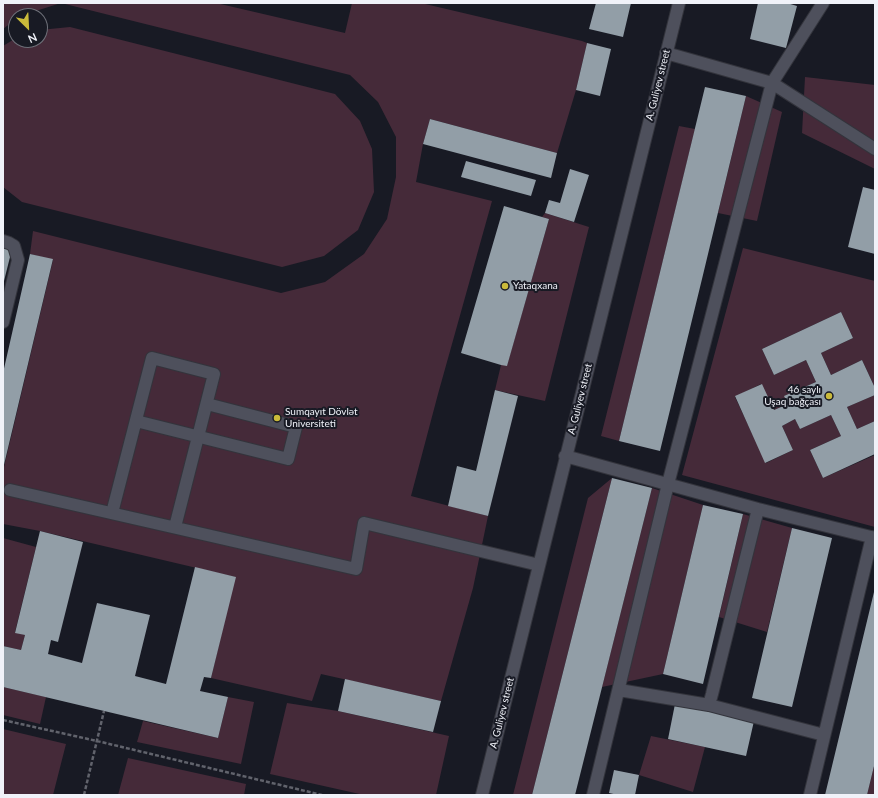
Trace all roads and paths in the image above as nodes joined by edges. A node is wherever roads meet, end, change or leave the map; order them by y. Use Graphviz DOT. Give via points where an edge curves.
graph roads {
  1 [pos="679,3"];
  2 [pos="823,3"];
  3 [pos="666,53"];
  4 [pos="772,83"];
  5 [pos="875,149"];
  6 [pos="3,241"];
  7 [pos="3,322"];
  8 [pos="206,404"];
  9 [pos="136,420"];
  10 [pos="198,436"];
  11 [pos="566,456"];
  12 [pos="668,484"];
  13 [pos="10,490"];
  14 [pos="758,509"];
  15 [pos="112,513"];
  16 [pos="175,527"];
  17 [pos="873,538"];
  18 [pos="539,565"];
  19 [pos="619,690"];
  20 [pos="708,705"];
  21 [pos="104,711"];
  22 [pos="3,720"];
  23 [pos="824,735"];
  24 [pos="97,741"];
  25 [pos="84,795"];
  26 [pos="322,795"];
  27 [pos="482,795"];
  28 [pos="593,795"];
  29 [pos="810,795"];
  1 -- 3 [label="street, A. Guliyev street"];
  2 -- 4 [label="street"];
  3 -- 4 [label="street"];
  3 -- 11 [label="street, A. Guliyev street"];
  4 -- 5 [label="street"];
  4 -- 12 [label="street"];
  6 -- 7 [label="street" via="14,246 18,260"];
  8 -- 9 [label="street" via="214,374 152,358"];
  8 -- 10 [label="street"];
  8 -- 10 [label="street" via="296,427 288,459"];
  9 -- 10 [label="street"];
  9 -- 15 [label="street"];
  10 -- 16 [label="street"];
  11 -- 12 [label="street"];
  11 -- 18 [label="street, A. Guliyev street"];
  12 -- 14 [label="street"];
  12 -- 19 [label="street"];
  13 -- 15 [label="street"];
  14 -- 17 [label="street"];
  14 -- 20 [label="street"];
  15 -- 16 [label="street"];
  16 -- 18 [label="street" via="356,569 364,524"];
  17 -- 23 [label="street"];
  18 -- 27 [label="street, A. Guliyev street"];
  19 -- 20 [label="street"];
  19 -- 28 [label="street"];
  20 -- 23 [label="street"];
  21 -- 24 [label="path"];
  22 -- 24 [label="path"];
  23 -- 29 [label="street"];
  24 -- 25 [label="path"];
  24 -- 26 [label="path"];
}
